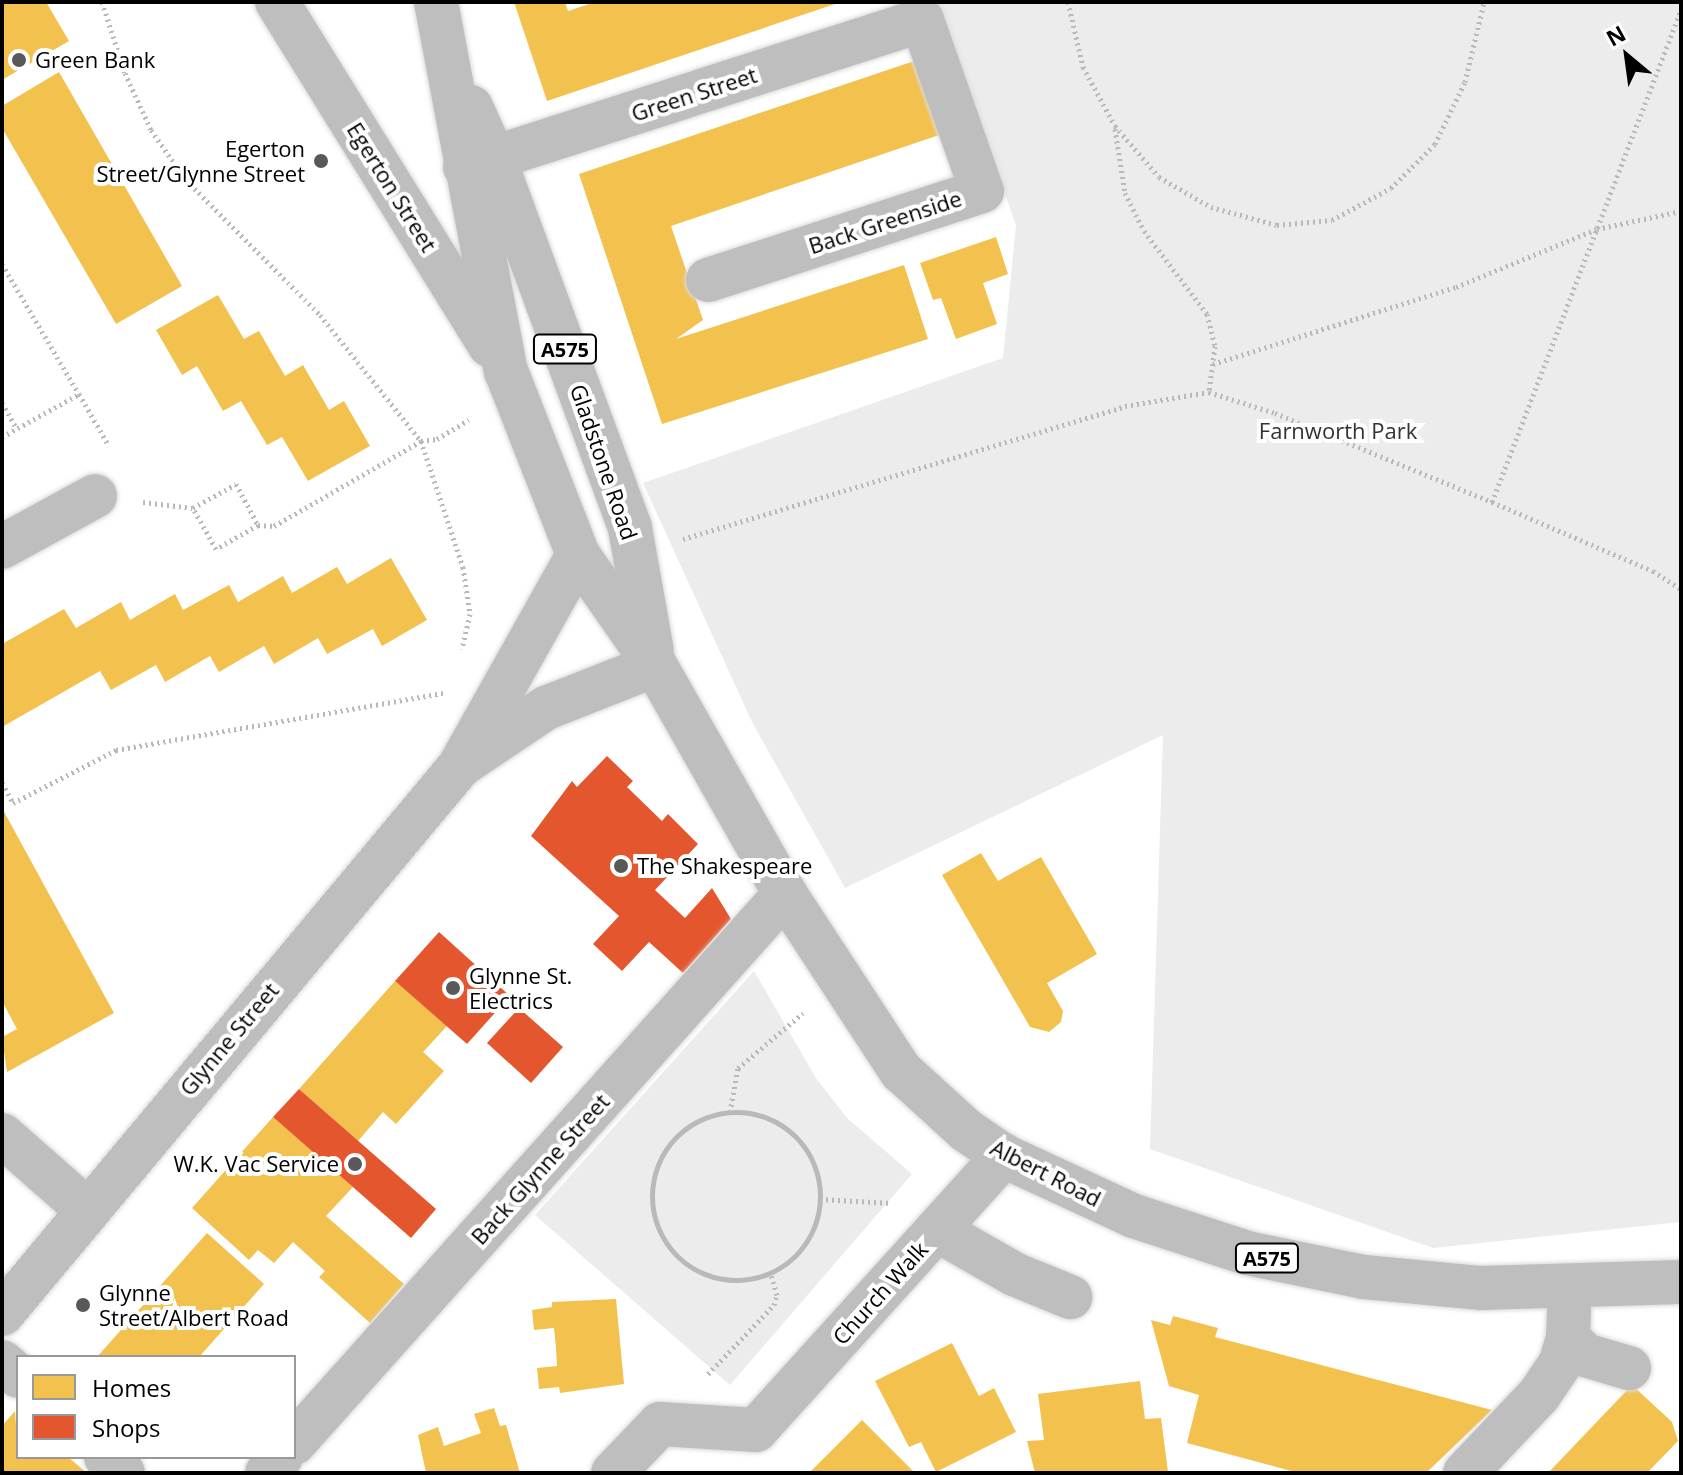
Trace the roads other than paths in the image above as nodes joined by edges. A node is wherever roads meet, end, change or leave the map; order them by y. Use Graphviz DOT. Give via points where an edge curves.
graph roads {
  1 [pos="277,2"];
  2 [pos="922,20"];
  3 [pos="438,23"];
  4 [pos="480,162"];
  5 [pos="708,280"];
  6 [pos="511,383"];
  7 [pos="114,492"];
  8 [pos="2,547"];
  9 [pos="578,555"];
  10 [pos="655,665"];
  11 [pos="459,767"];
  12 [pos="785,894"];
  13 [pos="2,1135"];
  14 [pos="1004,1156"];
  15 [pos="86,1209"];
  16 [pos="937,1230"];
  17 [pos="1681,1282"];
  18 [pos="1570,1285"];
  19 [pos="1070,1297"];
  20 [pos="2,1314"];
  21 [pos="1568,1338"];
  22 [pos="1629,1368"];
  23 [pos="296,1441"];
  24 [pos="108,1459"];
  25 [pos="123,1473"];
  26 [pos="613,1473"];
  27 [pos="1465,1473"];
  1 -- 6 [label="main road, Egerton Street / A575"];
  2 -- 4 [label="main road, Green Street"];
  2 -- 5 [label="main road, Back Greenside" via="982,191"];
  3 -- 4 [label="main road, Gladstone Road / A575"];
  4 -- 6 [label="main road, Gladstone Road / A575"];
  4 -- 10 [label="main road, Gladstone Road / A575" via="630,528"];
  6 -- 9 [label="main road, A575"];
  7 -- 8 [label="main road"];
  9 -- 10 [label="main road, A575"];
  9 -- 11 [label="main road, Glynne Street"];
  10 -- 11 [label="main road, Glynne Street" via="546,708"];
  10 -- 12 [label="main road, Albert Road / A575"];
  11 -- 15 [label="main road, Glynne Street"];
  12 -- 14 [label="main road, Albert Road / A575" via="901,1071"];
  12 -- 23 [label="main road, Back Glynne Street"];
  13 -- 15 [label="main road"];
  14 -- 16 [label="main road, Church Walk"];
  14 -- 18 [label="main road, Albert Road / A575" via="1134,1216 1247,1253 1364,1277 1481,1288"];
  15 -- 20 [label="main road, Glynne Street"];
  16 -- 19 [label="main road" via="1014,1274"];
  16 -- 26 [label="main road, Church Walk" via="756,1430 660,1424"];
  17 -- 18 [label="main road, Albert Road / A575"];
  18 -- 21 [label="main road"];
  21 -- 22 [label="main road" via="1585,1355"];
  21 -- 27 [label="main road" via="1561,1362 1539,1395"];
  24 -- 25 [label="main road"];
}
